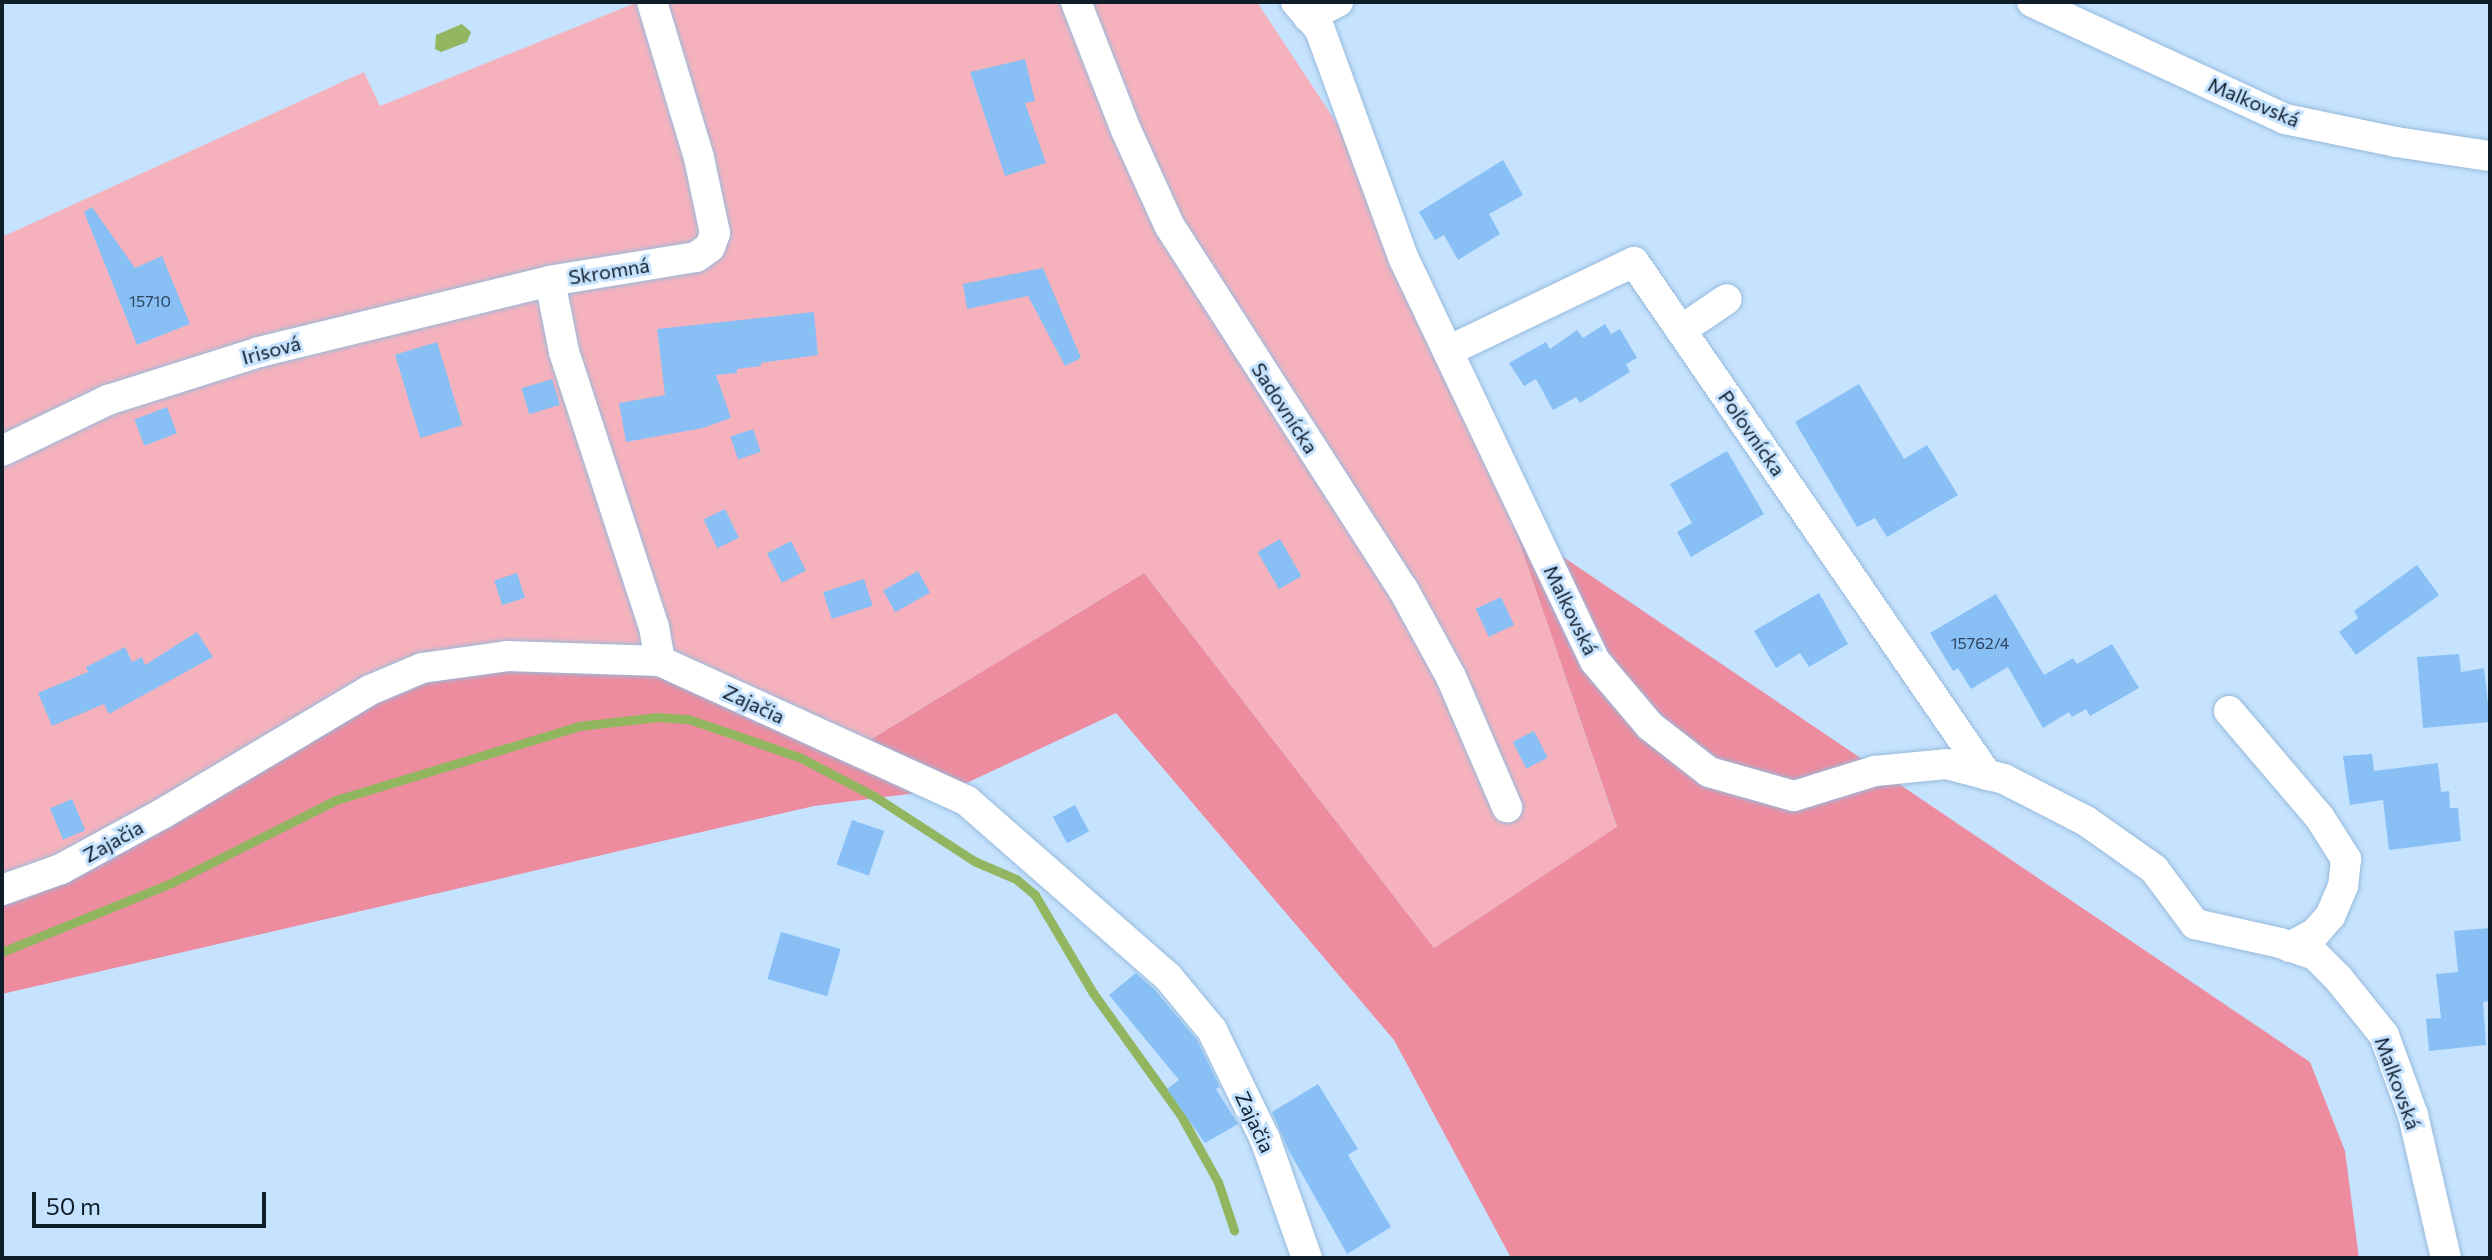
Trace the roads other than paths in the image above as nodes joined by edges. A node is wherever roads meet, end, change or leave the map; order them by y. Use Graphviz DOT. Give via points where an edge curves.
graph roads {
  1 [pos="652,2"];
  2 [pos="1076,2"];
  3 [pos="1338,2"];
  4 [pos="2032,2"];
  5 [pos="1302,9"];
  6 [pos="2490,156"];
  7 [pos="550,281"];
  8 [pos="1727,299"];
  9 [pos="1681,330"];
  10 [pos="1448,351"];
  11 [pos="2,451"];
  12 [pos="660,661"];
  13 [pos="2229,711"];
  14 [pos="1987,775"];
  15 [pos="1507,807"];
  16 [pos="2,890"];
  17 [pos="2290,947"];
  18 [pos="1307,1258"];
  19 [pos="2446,1258"];
  1 -- 7 [label="street, Skromná" via="699,158 715,233 710,247 696,257"];
  2 -- 15 [label="street, Sadovnícka" via="1169,225 1403,589 1451,677"];
  3 -- 5 [label="street"];
  4 -- 6 [label="street, Malkovská" via="2285,119"];
  5 -- 10 [label="street, Malkovská" via="1320,30 1404,259"];
  7 -- 11 [label="street, Irisová" via="259,352 108,400"];
  7 -- 12 [label="street, Skromná" via="564,352 654,627"];
  8 -- 9 [label="street"];
  9 -- 10 [label="street, Poľovnícka" via="1634,262"];
  9 -- 14 [label="street, Poľovnícka"];
  10 -- 14 [label="street, Malkovská" via="1595,661 1650,726 1709,772 1794,796 1889,770 1946,764"];
  12 -- 16 [label="street, Zajačia" via="507,656 422,668 370,690 61,869"];
  12 -- 18 [label="street, Zajačia" via="967,801 1168,977 1212,1030 1265,1139"];
  13 -- 17 [label="street" via="2320,818 2346,859 2343,886 2330,916 2315,933"];
  14 -- 17 [label="street, Malkovská" via="2086,821 2154,869 2195,924"];
  17 -- 19 [label="street, Malkovská" via="2315,955 2384,1035 2413,1115"];
}
